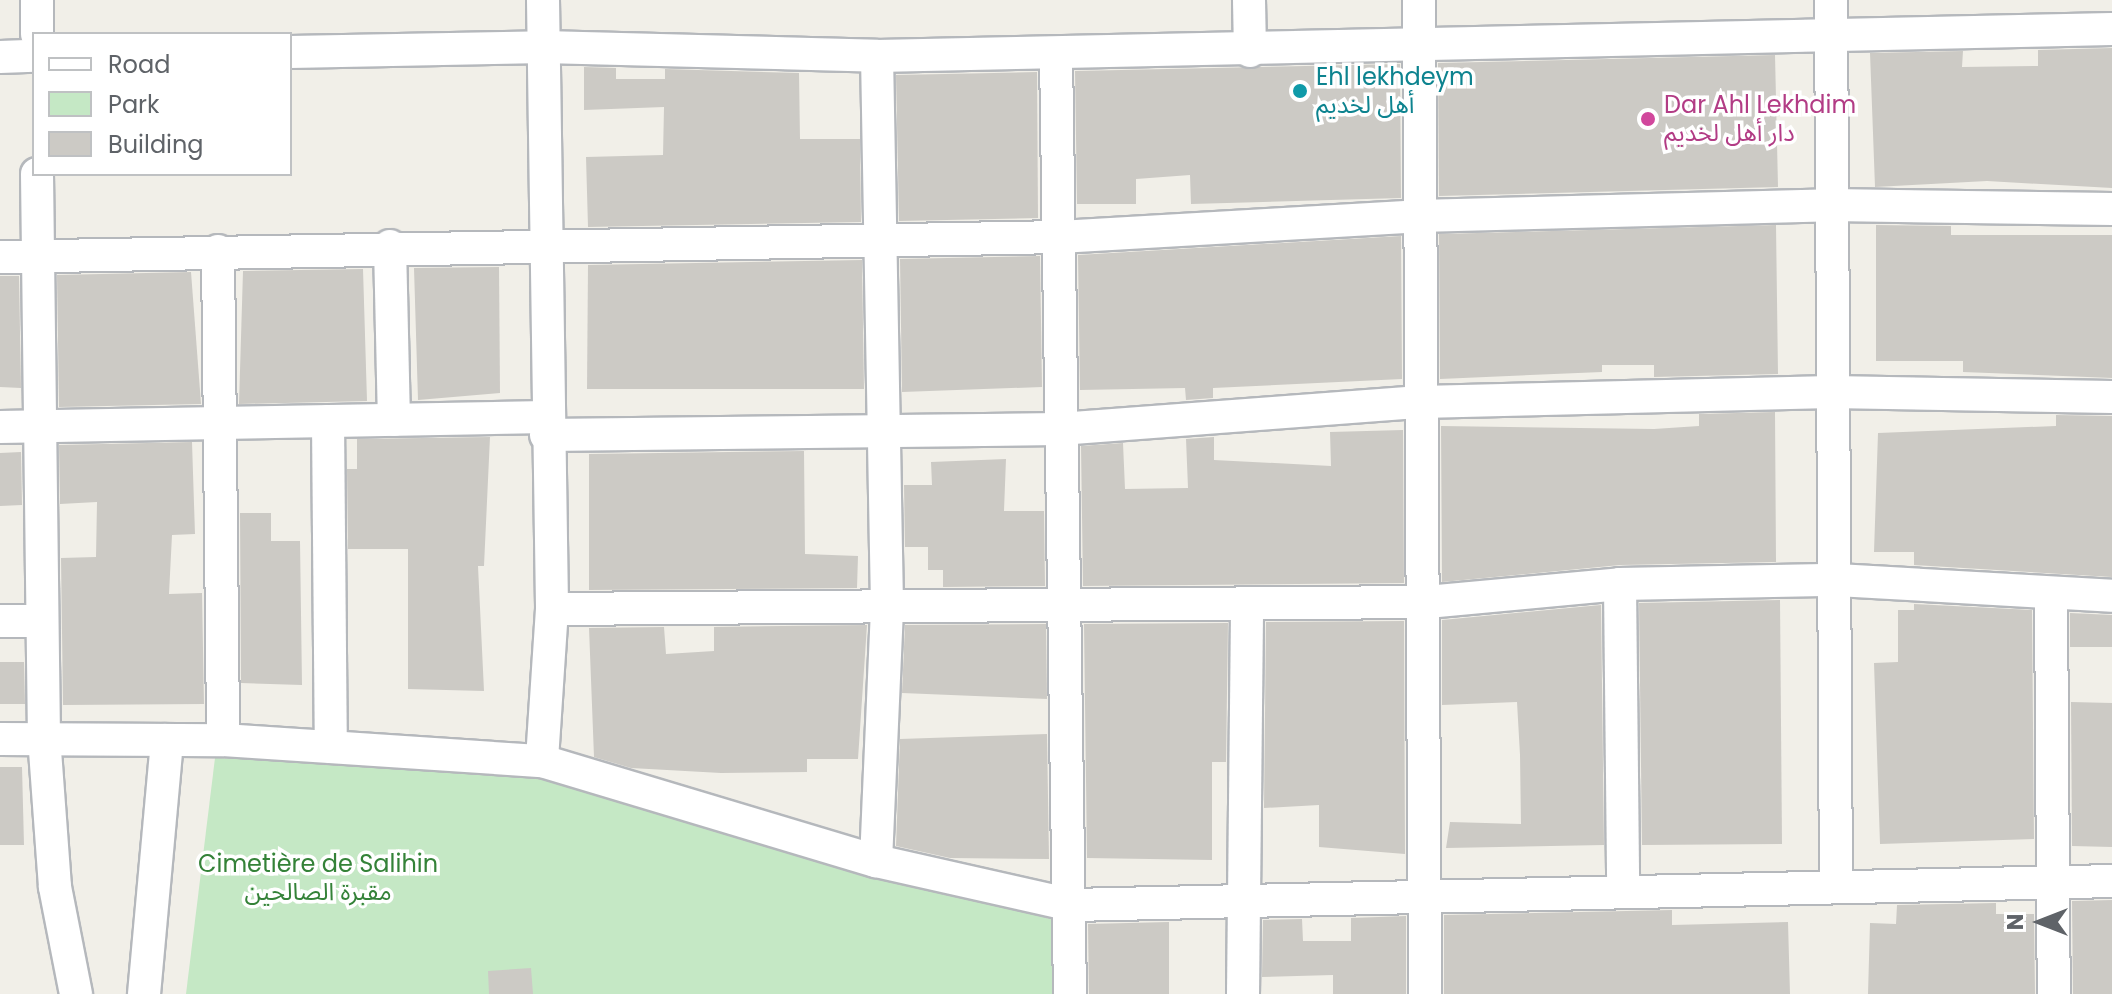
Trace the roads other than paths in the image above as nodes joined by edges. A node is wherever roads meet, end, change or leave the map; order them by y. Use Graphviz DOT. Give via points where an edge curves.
graph roads {
  1 [pos="37,0"];
  2 [pos="543,0"];
  3 [pos="1249,0"];
  4 [pos="1419,0"];
  5 [pos="1831,0"];
  6 [pos="2112,29"];
  7 [pos="37,32"];
  8 [pos="1832,32"];
  9 [pos="544,47"];
  10 [pos="1419,49"];
  11 [pos="1250,51"];
  12 [pos="292,52"];
  13 [pos="1056,53"];
  14 [pos="32,56"];
  15 [pos="877,56"];
  16 [pos="0,57"];
  17 [pos="37,176"];
  18 [pos="1831,205"];
  19 [pos="2112,209"];
  20 [pos="1419,216"];
  21 [pos="1058,237"];
  22 [pos="878,238"];
  23 [pos="545,242"];
  24 [pos="390,246"];
  25 [pos="218,251"];
  26 [pos="0,257"];
  27 [pos="37,257"];
  28 [pos="1831,392"];
  29 [pos="2112,397"];
  30 [pos="1421,402"];
  31 [pos="394,420"];
  32 [pos="328,421"];
  33 [pos="216,423"];
  34 [pos="39,426"];
  35 [pos="546,426"];
  36 [pos="0,427"];
  37 [pos="1059,429"];
  38 [pos="881,431"];
  39 [pos="1837,580"];
  40 [pos="1620,584"];
  41 [pos="2112,596"];
  42 [pos="2051,597"];
  43 [pos="1427,602"];
  44 [pos="1247,604"];
  45 [pos="1065,605"];
  46 [pos="887,606"];
  47 [pos="552,609"];
  48 [pos="39,620"];
  49 [pos="0,621"];
  50 [pos="44,737"];
  51 [pos="0,739"];
  52 [pos="167,740"];
  53 [pos="223,740"];
  54 [pos="331,747"];
  55 [pos="542,761"];
  56 [pos="876,861"];
  57 [pos="2112,881"];
  58 [pos="2054,883"];
  59 [pos="1836,887"];
  60 [pos="1623,890"];
  61 [pos="1424,893"];
  62 [pos="1242,896"];
  63 [pos="1072,905"];
  64 [pos="76,994"];
  65 [pos="144,994"];
  66 [pos="1070,994"];
  67 [pos="1243,994"];
  68 [pos="1425,994"];
  69 [pos="2054,994"];
  1 -- 7 [label="street"];
  2 -- 9 [label="street"];
  3 -- 11 [label="street"];
  4 -- 10 [label="street"];
  5 -- 8 [label="street"];
  6 -- 8 [label="street"];
  8 -- 10 [label="street"];
  8 -- 18 [label="street"];
  9 -- 12 [label="street"];
  9 -- 15 [label="street"];
  9 -- 23 [label="street"];
  10 -- 11 [label="street"];
  10 -- 20 [label="street"];
  11 -- 13 [label="street"];
  13 -- 15 [label="street"];
  13 -- 21 [label="street"];
  14 -- 16 [label="street"];
  15 -- 22 [label="street"];
  17 -- 27 [label="street"];
  18 -- 19 [label="street"];
  18 -- 20 [label="street"];
  18 -- 28 [label="street"];
  20 -- 21 [label="street"];
  20 -- 30 [label="street"];
  21 -- 22 [label="street"];
  21 -- 37 [label="street"];
  22 -- 23 [label="street"];
  22 -- 38 [label="street"];
  23 -- 24 [label="street"];
  23 -- 35 [label="street"];
  24 -- 25 [label="street"];
  24 -- 31 [label="street"];
  25 -- 27 [label="street"];
  25 -- 33 [label="street"];
  26 -- 27 [label="street"];
  27 -- 34 [label="street"];
  28 -- 29 [label="street"];
  28 -- 30 [label="street"];
  28 -- 39 [label="street"];
  30 -- 37 [label="street"];
  30 -- 43 [label="street"];
  31 -- 32 [label="street"];
  31 -- 35 [label="street"];
  32 -- 33 [label="street"];
  32 -- 54 [label="street"];
  33 -- 34 [label="street"];
  33 -- 53 [label="street"];
  34 -- 36 [label="street"];
  34 -- 48 [label="street"];
  35 -- 38 [label="street"];
  35 -- 47 [label="street"];
  37 -- 38 [label="street"];
  37 -- 45 [label="street"];
  38 -- 46 [label="street"];
  39 -- 40 [label="street"];
  39 -- 42 [label="street"];
  39 -- 59 [label="street"];
  40 -- 43 [label="street"];
  40 -- 60 [label="street"];
  41 -- 42 [label="street"];
  42 -- 58 [label="street"];
  43 -- 44 [label="street"];
  43 -- 61 [label="street"];
  44 -- 45 [label="street"];
  44 -- 62 [label="street"];
  45 -- 46 [label="street"];
  45 -- 63 [label="street"];
  46 -- 47 [label="street"];
  46 -- 56 [label="street"];
  47 -- 55 [label="street"];
  48 -- 49 [label="street"];
  48 -- 50 [label="street"];
  50 -- 51 [label="street"];
  50 -- 52 [label="street"];
  50 -- 64 [label="street" via="55,887"];
  52 -- 53 [label="street"];
  52 -- 65 [label="street"];
  53 -- 54 [label="street"];
  54 -- 55 [label="street"];
  55 -- 56 [label="street"];
  56 -- 63 [label="street"];
  57 -- 58 [label="street"];
  58 -- 59 [label="street"];
  58 -- 69 [label="street"];
  59 -- 60 [label="street"];
  60 -- 61 [label="street"];
  61 -- 62 [label="street"];
  61 -- 68 [label="street"];
  62 -- 63 [label="street"];
  62 -- 67 [label="street"];
  63 -- 66 [label="street"];
}
